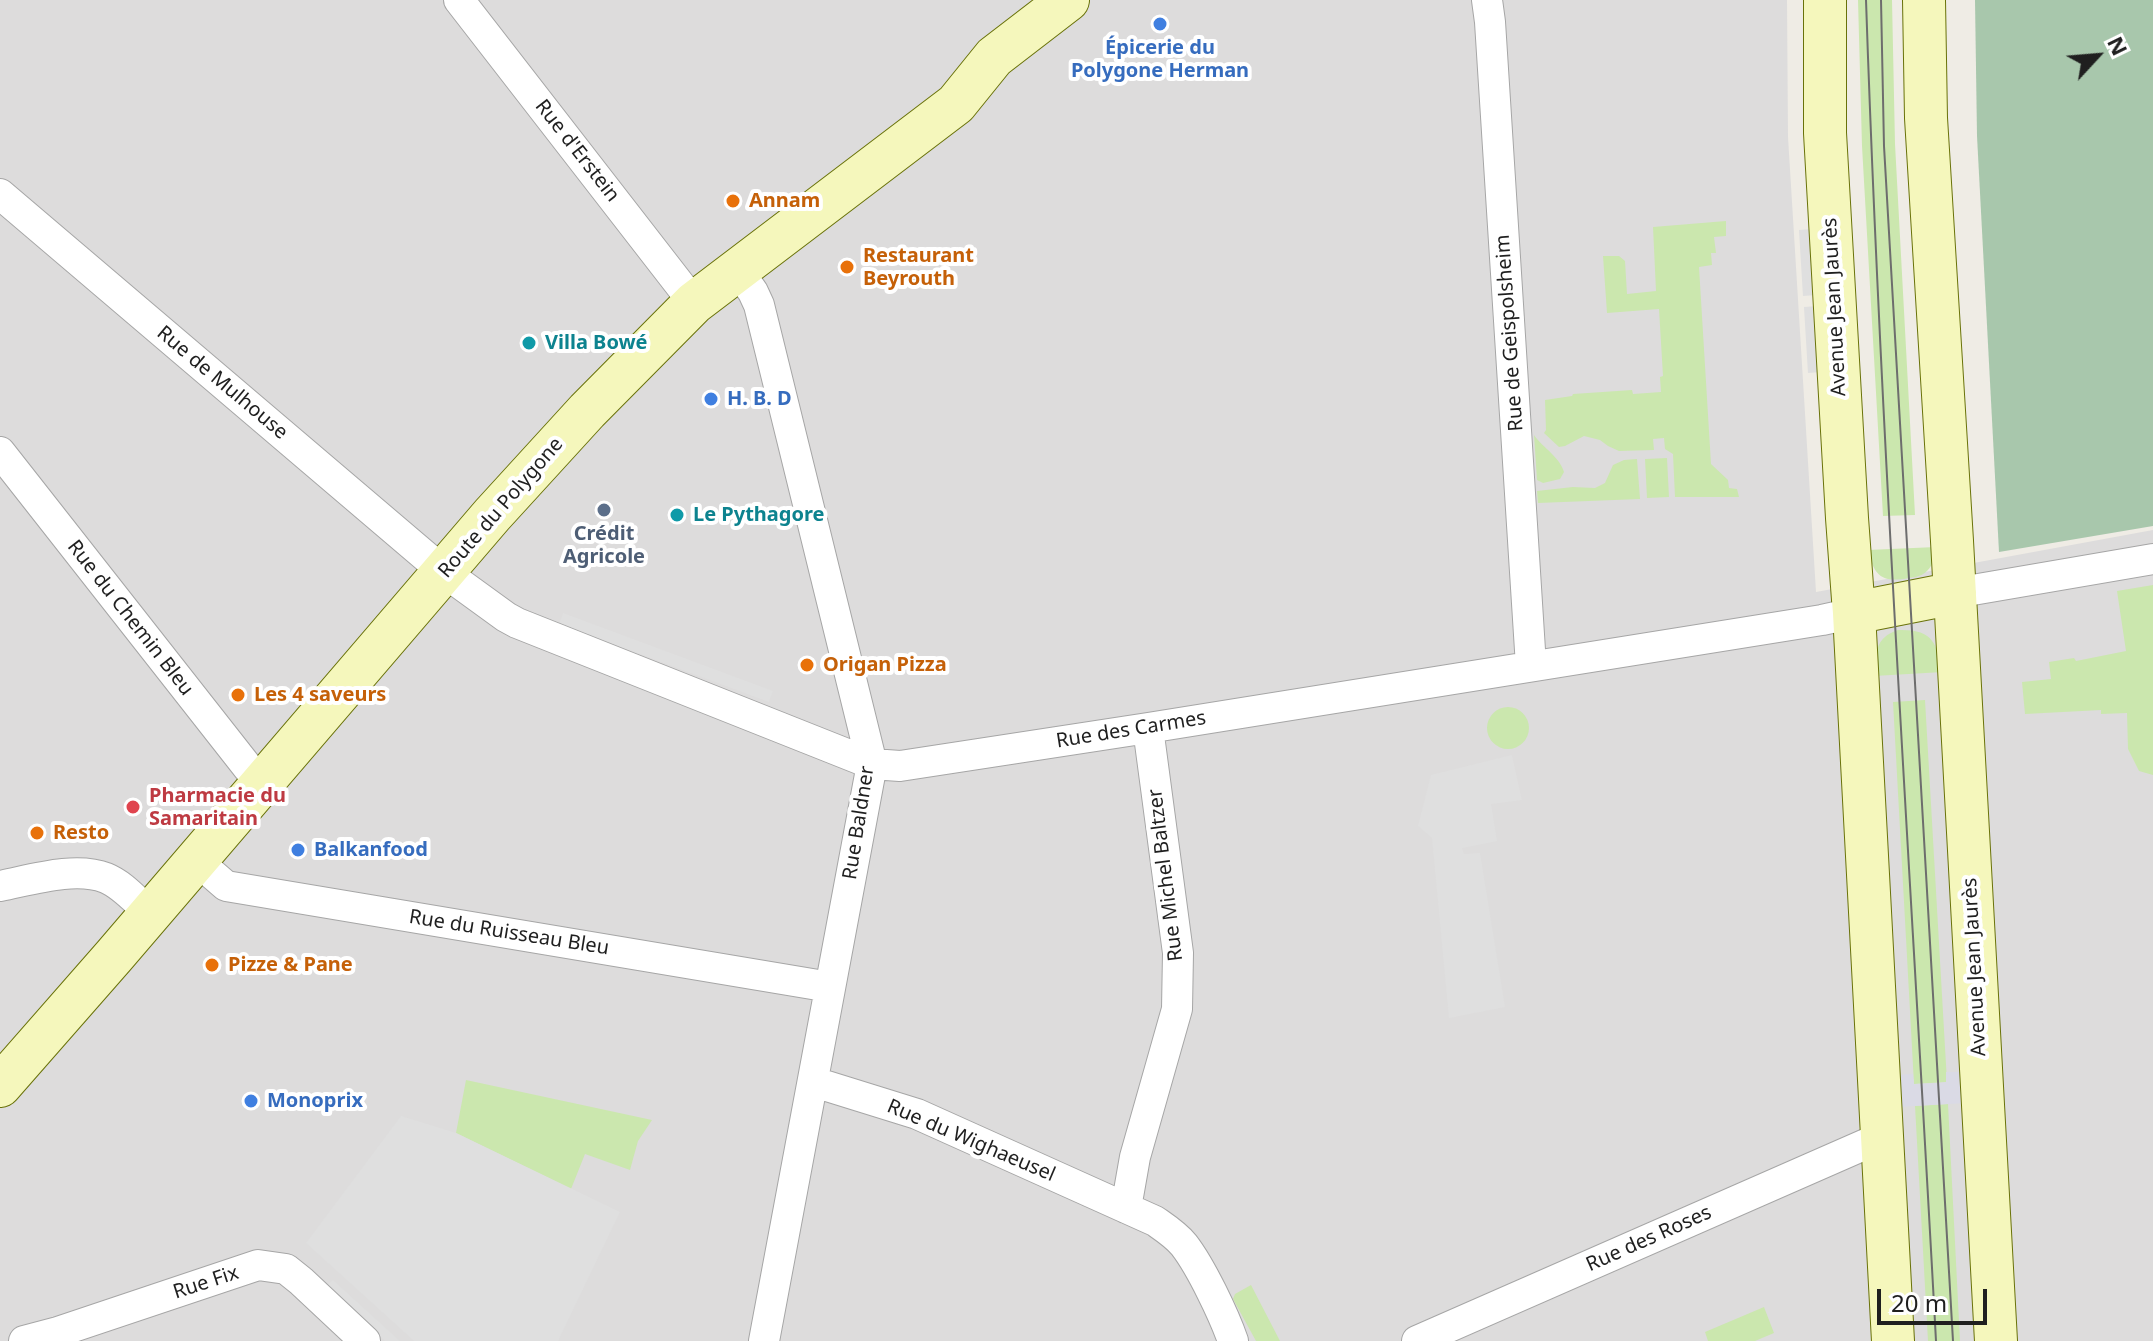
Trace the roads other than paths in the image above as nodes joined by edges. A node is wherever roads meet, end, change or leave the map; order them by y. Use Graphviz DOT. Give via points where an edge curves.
graph roads {
  1 [pos="459,0"];
  2 [pos="1068,0"];
  3 [pos="1487,0"];
  4 [pos="1825,0"];
  5 [pos="1924,0"];
  6 [pos="0,194"];
  7 [pos="737,269"];
  8 [pos="694,303"];
  9 [pos="0,452"];
  10 [pos="2153,559"];
  11 [pos="444,572"];
  12 [pos="1955,593"];
  13 [pos="1854,613"];
  14 [pos="1531,666"];
  15 [pos="1148,728"];
  16 [pos="872,764"];
  17 [pos="260,783"];
  18 [pos="196,860"];
  19 [pos="0,886"];
  20 [pos="150,913"];
  21 [pos="830,987"];
  22 [pos="814,1082"];
  23 [pos="0,1086"];
  24 [pos="1882,1137"];
  25 [pos="1126,1208"];
  26 [pos="0,1333"];
  27 [pos="15,1341"];
  28 [pos="24,1341"];
  29 [pos="365,1341"];
  30 [pos="764,1341"];
  31 [pos="1233,1341"];
  32 [pos="1417,1341"];
  33 [pos="1893,1341"];
  34 [pos="1996,1341"];
  1 -- 8 [label="street, Rue d'Erstein"];
  2 -- 7 [label="main road, Route du Polygone" via="994,57 956,104"];
  3 -- 14 [label="street, Rue de Geispolsheim"];
  4 -- 13 [label="main road, Avenue Jean Jaurès" via="1826,147"];
  5 -- 12 [label="main road, Avenue Jean Jaurès"];
  6 -- 11 [label="street, Rue de Mulhouse"];
  7 -- 8 [label="main road, Route du Polygone"];
  7 -- 16 [label="street, Rue Baldner" via="759,305"];
  8 -- 11 [label="main road, Route du Polygone" via="532,470"];
  9 -- 17 [label="street, Rue du Chemin Bleu"];
  10 -- 12 [label="street"];
  11 -- 16 [label="street, Rue des Carmes" via="517,623"];
  11 -- 17 [label="main road, Route du Polygone"];
  12 -- 13 [label="main road"];
  12 -- 34 [label="main road, Avenue Jean Jaurès"];
  13 -- 14 [label="street, Rue des Carmes"];
  13 -- 24 [label="main road, Avenue Jean Jaurès"];
  14 -- 15 [label="street, Rue des Carmes"];
  15 -- 16 [label="street, Rue des Carmes" via="900,766"];
  15 -- 25 [label="street, Rue Michel Baltzer" via="1178,953 1177,1009"];
  16 -- 21 [label="street, Rue Baldner"];
  17 -- 18 [label="main road, Route du Polygone"];
  18 -- 20 [label="main road, Route du Polygone"];
  18 -- 21 [label="street, Rue du Ruisseau Bleu" via="226,886"];
  19 -- 20 [label="street" via="55,875 103,877"];
  20 -- 23 [label="main road, Route du Polygone"];
  21 -- 22 [label="street, Rue Baldner"];
  22 -- 25 [label="street, Rue du Wighaeusel" via="917,1114"];
  22 -- 30 [label="street, Rue Baldner"];
  24 -- 32 [label="street, Rue des Roses"];
  24 -- 33 [label="main road, Avenue Jean Jaurès"];
  25 -- 31 [label="street, Rue du Wighaeusel" via="1169,1230 1183,1245"];
  26 -- 27 [label="street"];
  28 -- 29 [label="street, Rue Fix" via="258,1265 286,1269"];
}
